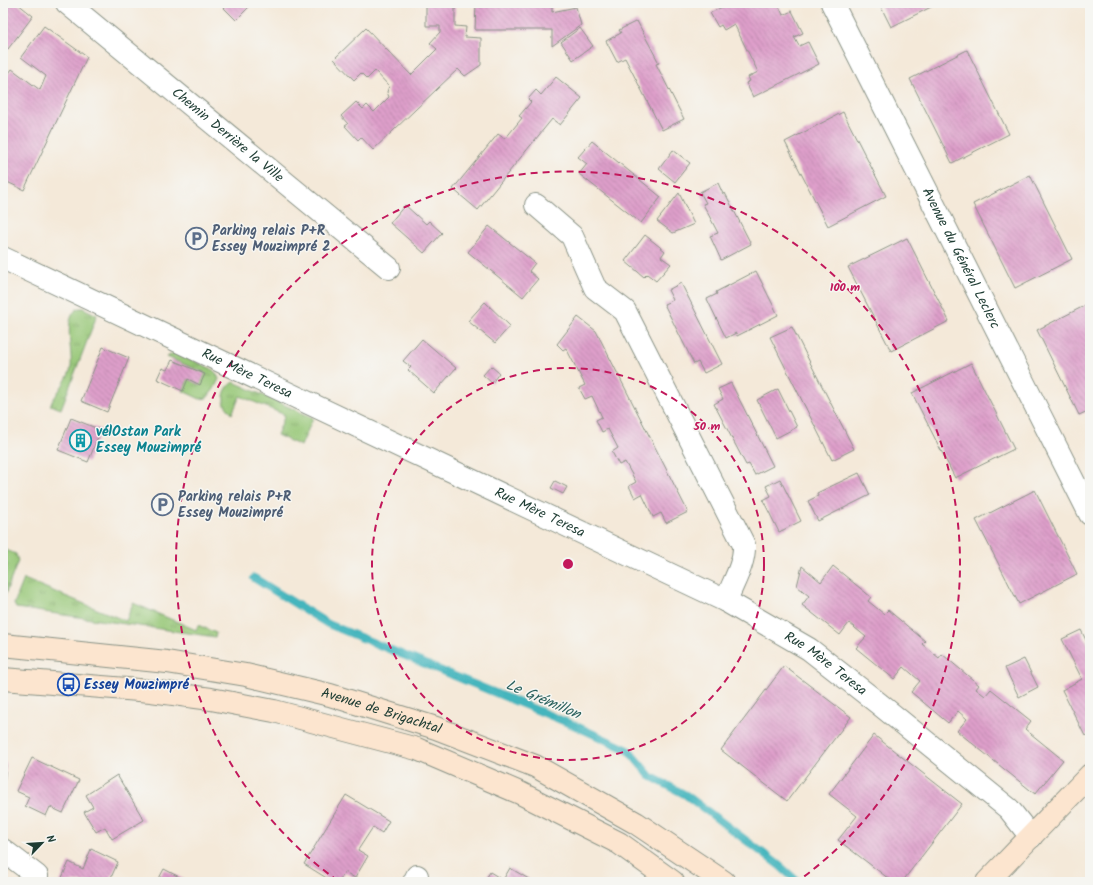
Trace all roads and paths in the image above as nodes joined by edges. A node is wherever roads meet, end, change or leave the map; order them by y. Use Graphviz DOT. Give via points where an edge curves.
graph roads {
  1 [pos="67,3"];
  2 [pos="832,3"];
  3 [pos="536,205"];
  4 [pos="3,258"];
  5 [pos="389,268"];
  6 [pos="1090,514"];
  7 [pos="726,601"];
  8 [pos="3,645"];
  9 [pos="3,679"];
  10 [pos="1090,775"];
  11 [pos="1031,837"];
  12 [pos="3,850"];
  13 [pos="34,882"];
  14 [pos="673,882"];
  15 [pos="724,882"];
  16 [pos="987,882"];
  1 -- 5 [label="street, Chemin Derrière la Ville"];
  2 -- 6 [label="street, Avenue du Général Leclerc"];
  3 -- 7 [label="street" via="572,236 595,288 625,311 744,545 742,562"];
  4 -- 7 [label="street, Rue Mère Teresa"];
  7 -- 11 [label="street, Rue Mère Teresa" via="814,654 878,703 1009,809"];
  8 -- 15 [label="main road, Avenue de Brigachtal" via="167,662 246,675 330,695 436,728 536,766 636,823"];
  9 -- 14 [label="main road, Avenue de Brigachtal" via="151,691 211,699 274,711 417,749 520,793 619,843"];
  10 -- 11 [label="main road"];
  11 -- 16 [label="main road"];
  12 -- 13 [label="street" via="37,876"];
}
